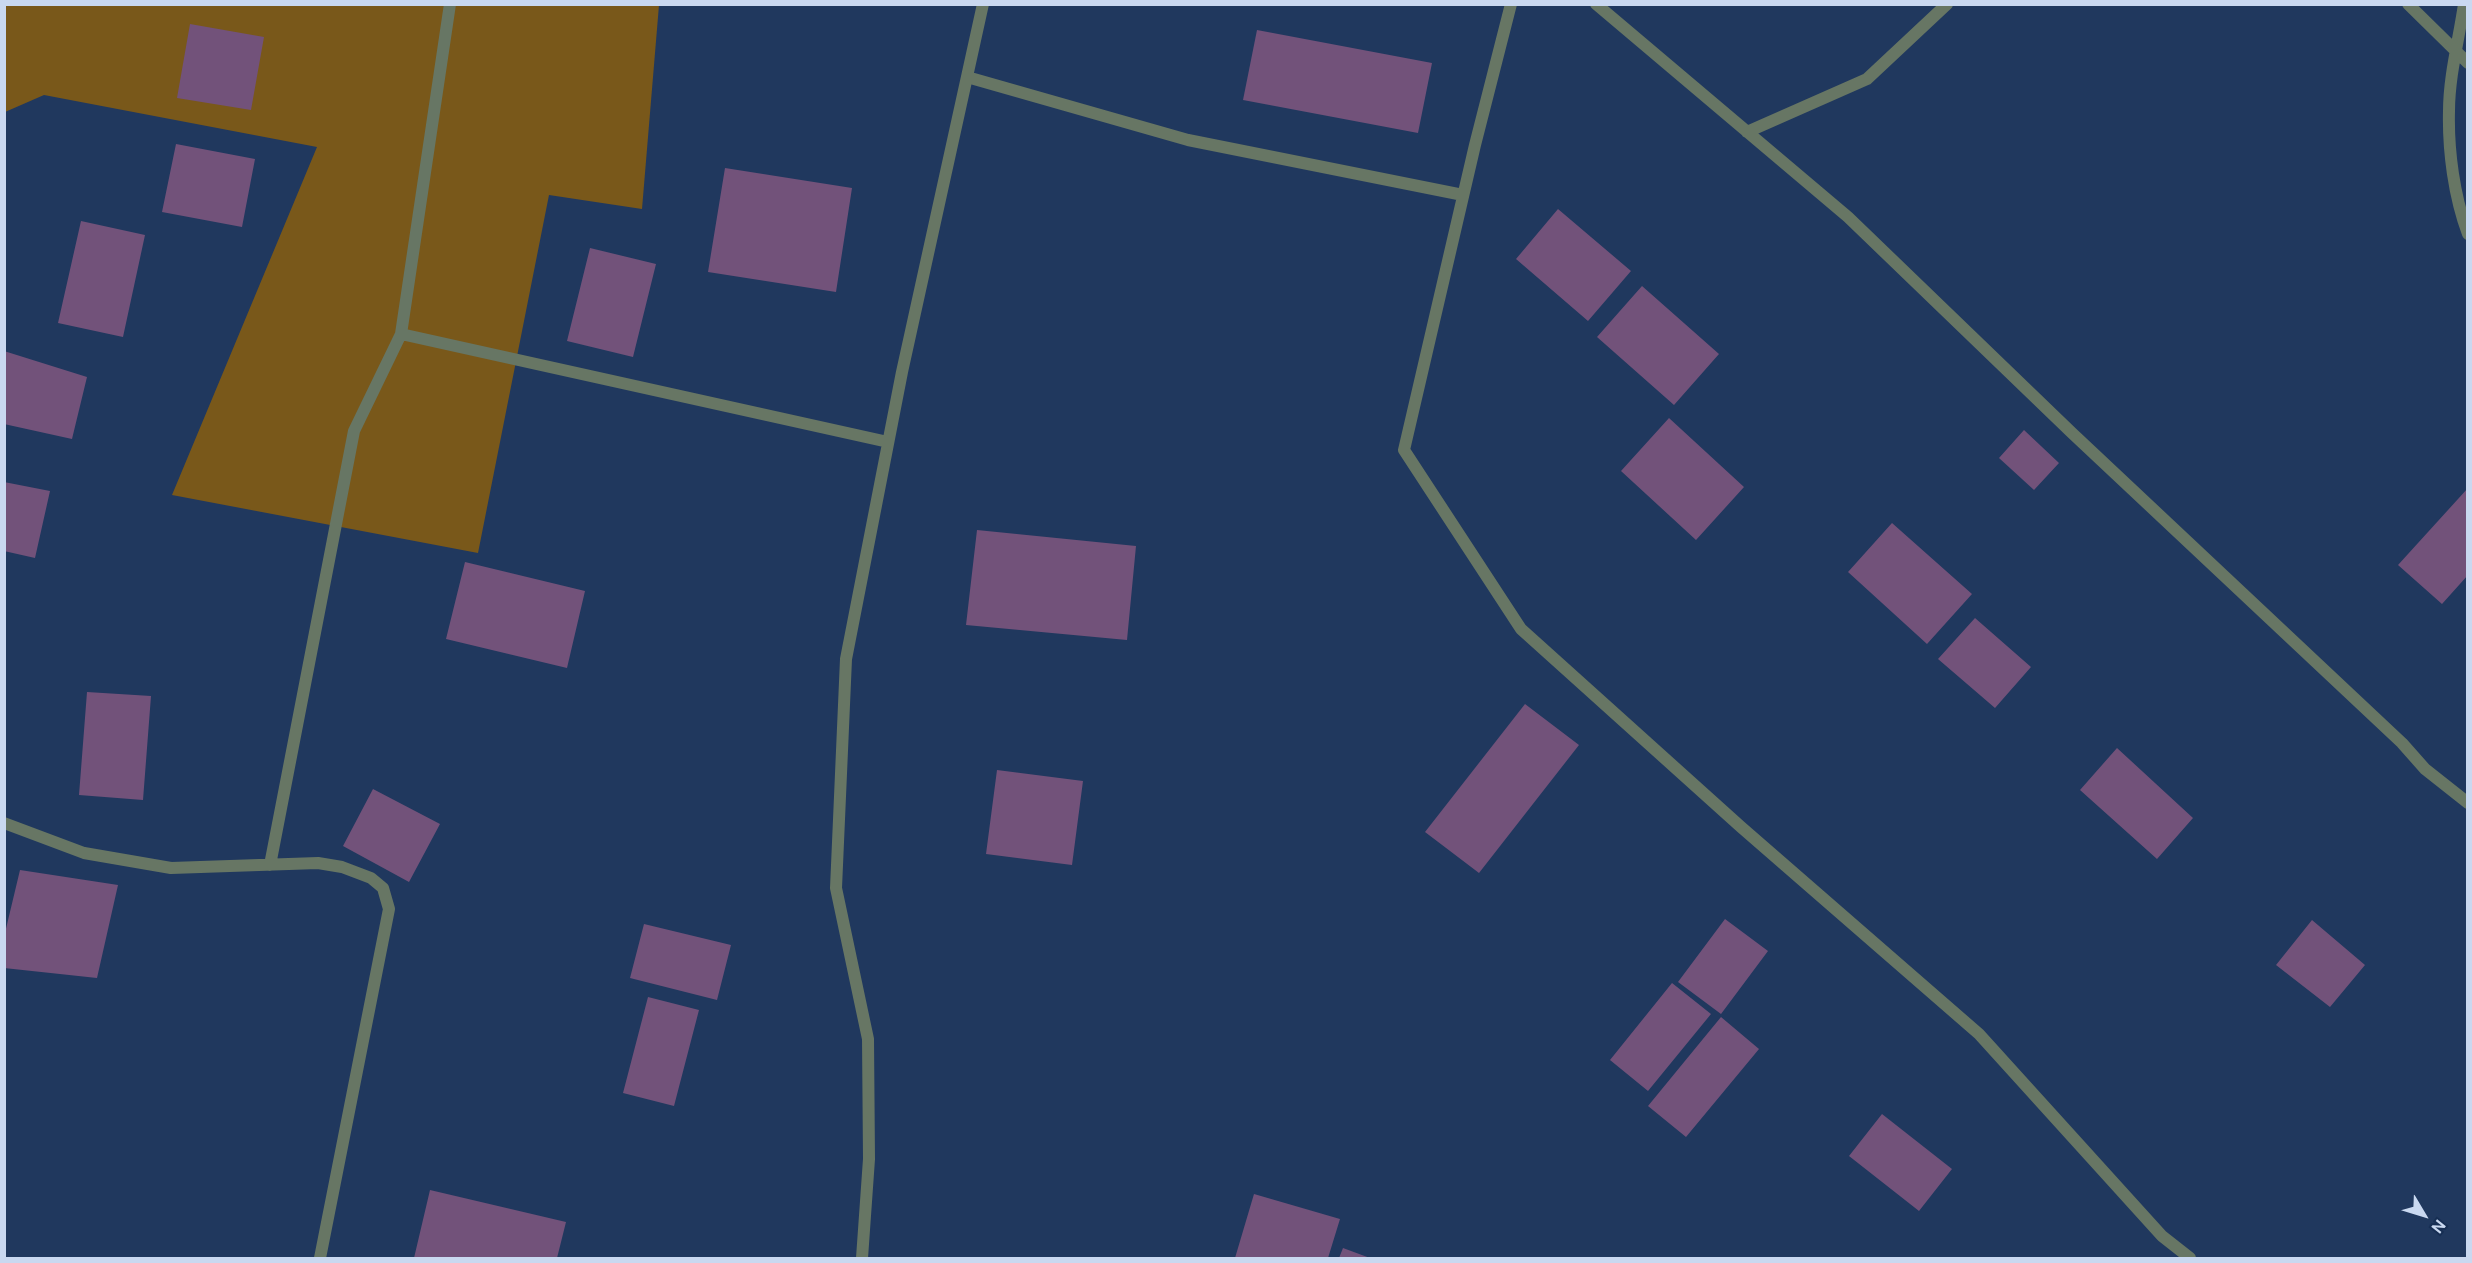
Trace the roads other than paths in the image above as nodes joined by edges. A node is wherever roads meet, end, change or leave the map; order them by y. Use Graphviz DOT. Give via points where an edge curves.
graph roads {
  1 [pos="450,4"];
  2 [pos="983,4"];
  3 [pos="1511,4"];
  4 [pos="1596,4"];
  5 [pos="1947,4"];
  6 [pos="2408,4"];
  7 [pos="2464,4"];
  8 [pos="2457,52"];
  9 [pos="2468,63"];
  10 [pos="967,77"];
  11 [pos="1747,132"];
  12 [pos="1463,195"];
  13 [pos="2468,234"];
  14 [pos="402,334"];
  15 [pos="888,442"];
  16 [pos="2468,803"];
  17 [pos="4,823"];
  18 [pos="270,865"];
  19 [pos="320,1258"];
  20 [pos="862,1258"];
  21 [pos="2190,1258"];
  1 -- 14 [label="street"];
  2 -- 10 [label="street"];
  3 -- 12 [label="street"];
  4 -- 11 [label="street"];
  5 -- 11 [label="street" via="1867,79"];
  6 -- 8 [label="street"];
  7 -- 8 [label="street"];
  8 -- 9 [label="street"];
  8 -- 13 [label="street" via="2449,108 2451,154"];
  10 -- 12 [label="street" via="1188,140"];
  10 -- 15 [label="street"];
  11 -- 16 [label="street" via="1848,217 2394,735 2425,769"];
  12 -- 21 [label="street" via="1404,450 1521,629 1979,1034 2162,1236"];
  14 -- 15 [label="street"];
  14 -- 18 [label="street" via="354,432"];
  15 -- 20 [label="street" via="846,659 836,888 868,1039 869,1160"];
  17 -- 18 [label="street" via="84,853 171,868"];
  18 -- 19 [label="street" via="318,863 359,872 383,888 389,909"];
}
